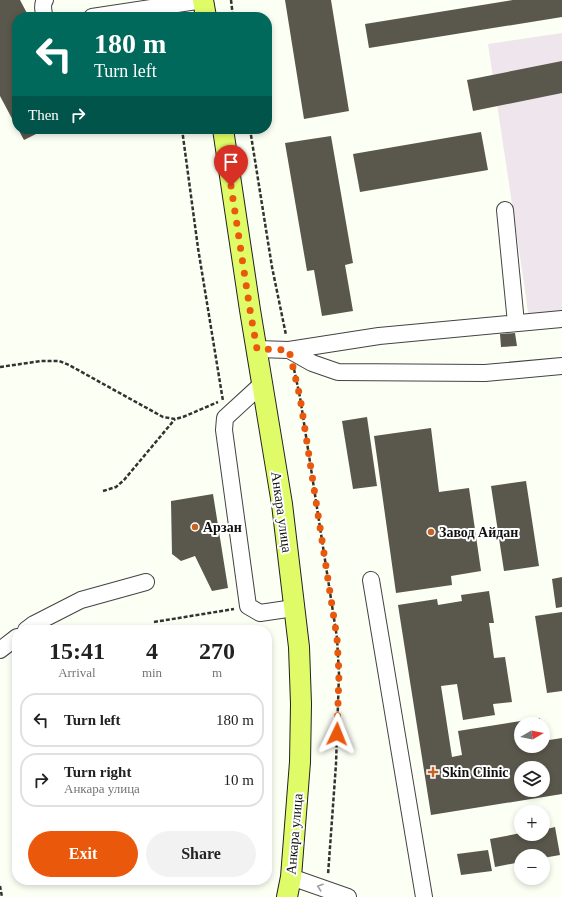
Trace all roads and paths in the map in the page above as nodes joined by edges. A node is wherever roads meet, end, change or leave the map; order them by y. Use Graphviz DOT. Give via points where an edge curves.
graph roads {
  1 [pos="45,0"];
  2 [pos="203,0"];
  3 [pos="231,0"];
  4 [pos="125,6"];
  5 [pos="44,12"];
  6 [pos="107,12"];
  7 [pos="205,12"];
  8 [pos="232,12"];
  9 [pos="183,134"];
  10 [pos="224,134"];
  11 [pos="251,134"];
  12 [pos="505,210"];
  13 [pos="562,319"];
  14 [pos="516,323"];
  15 [pos="257,349"];
  16 [pos="289,350"];
  17 [pos="0,367"];
  18 [pos="561,369"];
  19 [pos="262,384"];
  20 [pos="222,400"];
  21 [pos="225,418"];
  22 [pos="175,419"];
  23 [pos="103,491"];
  24 [pos="371,580"];
  25 [pos="146,582"];
  26 [pos="248,606"];
  27 [pos="294,608"];
  28 [pos="154,622"];
  29 [pos="33,625"];
  30 [pos="12,641"];
  31 [pos="0,650"];
  32 [pos="328,875"];
  33 [pos="291,877"];
  34 [pos="0,886"];
  35 [pos="2,897"];
  36 [pos="287,897"];
  37 [pos="348,897"];
  38 [pos="424,897"];
  1 -- 5 [label="street"];
  2 -- 4 [label="street"];
  2 -- 7 [label="main road"];
  3 -- 8 [label="path"];
  4 -- 6 [label="street"];
  9 -- 20 [label="path"];
  10 -- 15 [label="main road, Анкара улица"];
  11 -- 16 [label="path" via="272,266"];
  12 -- 14 [label="street"];
  13 -- 14 [label="street"];
  14 -- 16 [label="street" via="379,336"];
  15 -- 16 [label="street"];
  15 -- 19 [label="main road, Анкара улица"];
  16 -- 18 [label="street" via="312,364 338,372 485,373"];
  16 -- 32 [label="path" via="300,397 337,638 339,674 336,764"];
  17 -- 22 [label="path" via="41,361 59,362 69,365 163,417"];
  19 -- 21 [label="street"];
  19 -- 27 [label="main road, Анкара улица" via="282,504"];
  20 -- 21 [label="path"];
  20 -- 22 [label="path"];
  21 -- 26 [label="street" via="224,430"];
  22 -- 23 [label="path" via="124,480 116,487"];
  24 -- 38 [label="street"];
  25 -- 29 [label="street" via="81,600"];
  26 -- 27 [label="street" via="260,613"];
  26 -- 28 [label="path"];
  27 -- 33 [label="main road, Анкара улица" via="299,647 301,704 300,762"];
  30 -- 31 [label="street"];
  33 -- 36 [label="main road, Анкара улица"];
  37 -- 33 [label="street, one-way"];
  34 -- 35 [label="path"];
}
